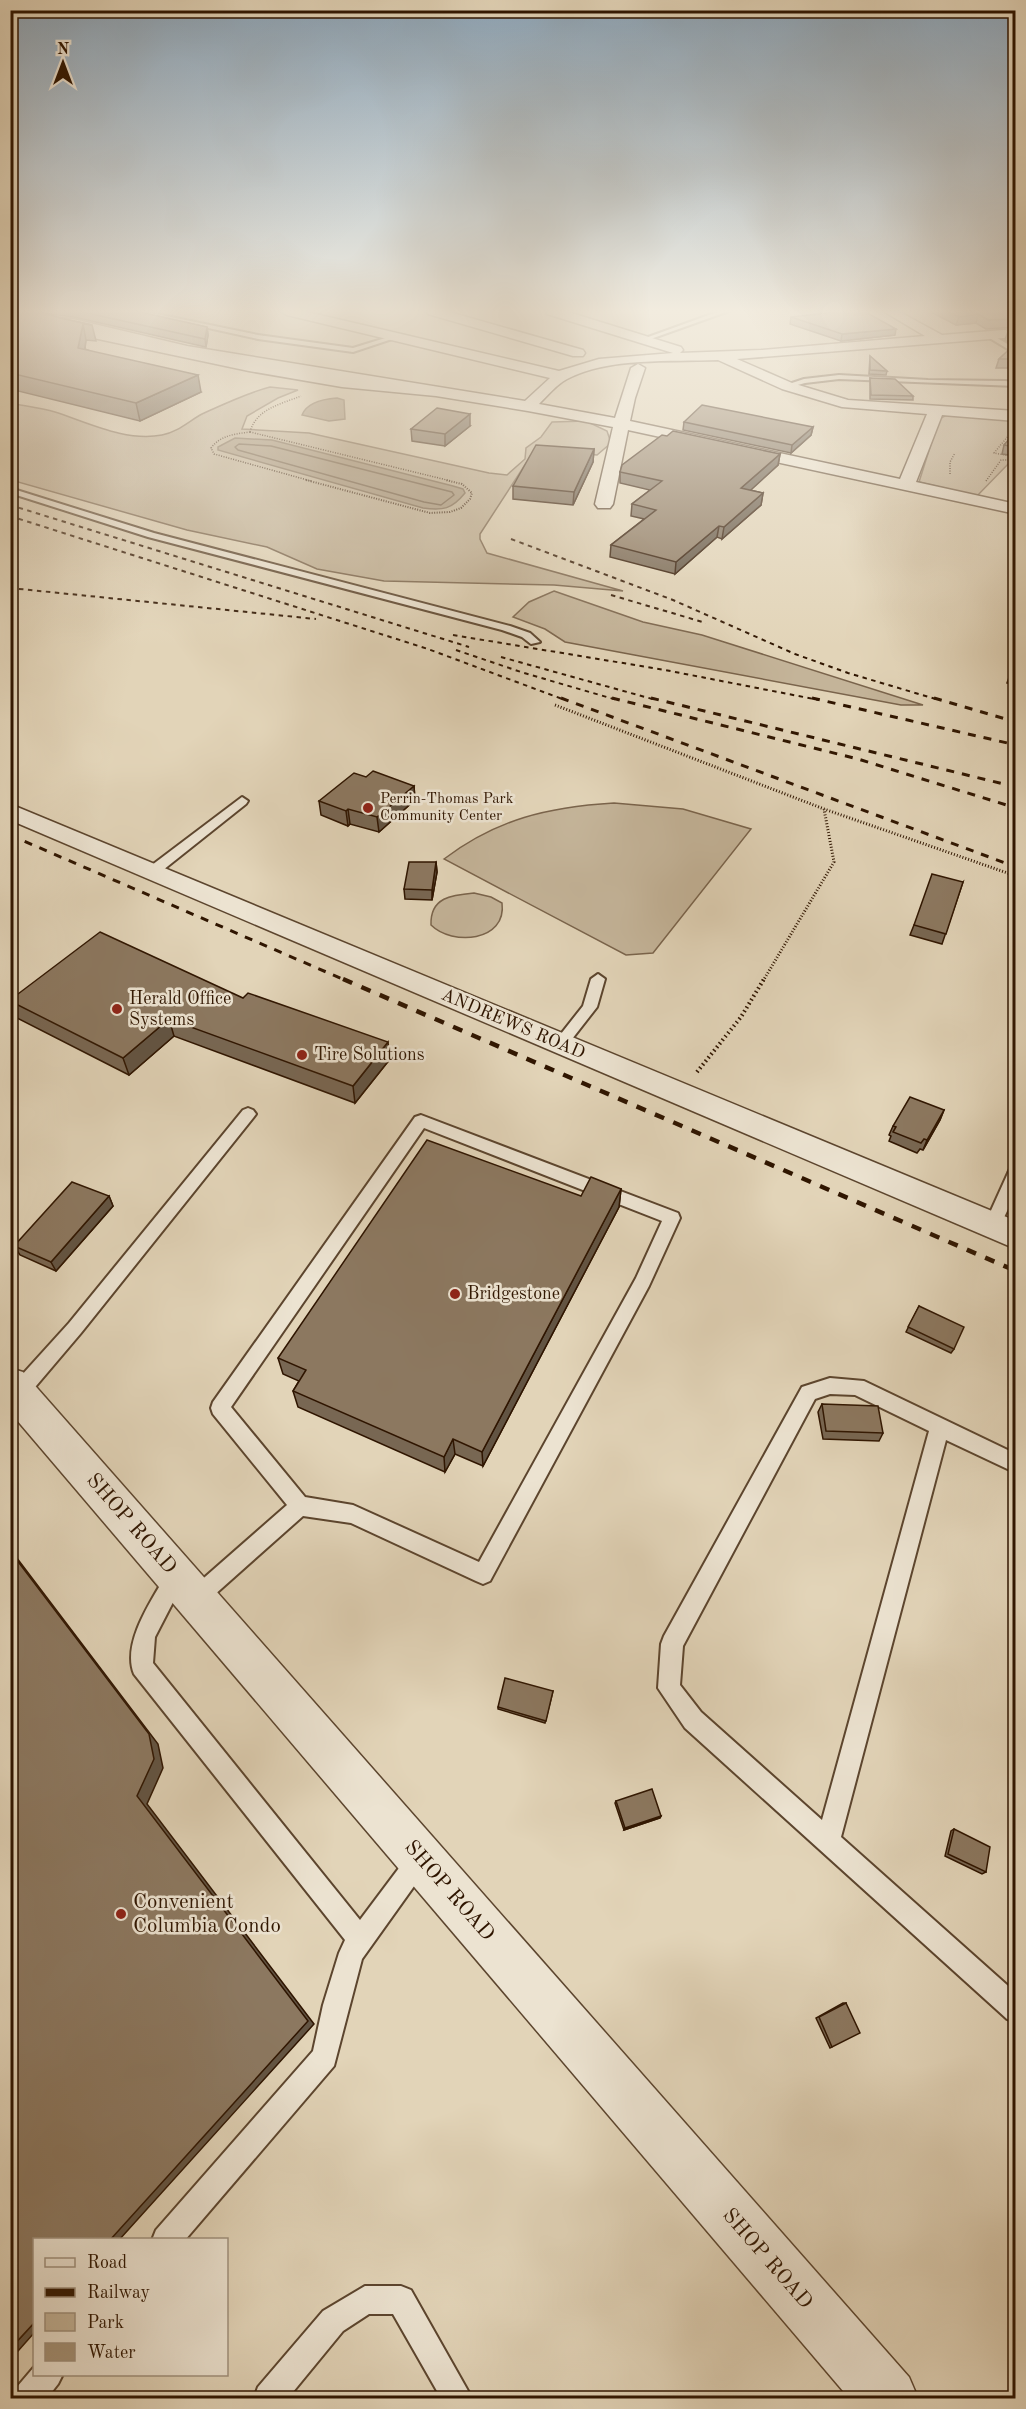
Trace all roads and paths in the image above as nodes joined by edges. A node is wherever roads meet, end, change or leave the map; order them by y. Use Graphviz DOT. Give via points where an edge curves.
graph roads {
  1 [pos="253,423"];
  2 [pos="620,423"];
  3 [pos="931,423"];
  4 [pos="623,424"];
  5 [pos="250,432"];
  6 [pos="1011,432"];
  7 [pos="1006,439"];
  8 [pos="1016,440"];
  9 [pos="955,453"];
  10 [pos="1016,459"];
  11 [pos="952,479"];
  12 [pos="981,484"];
  13 [pos="906,485"];
  14 [pos="10,489"];
  15 [pos="604,504"];
  16 [pos="1016,509"];
  17 [pos="535,642"];
  18 [pos="555,705"];
  19 [pos="242,801"];
  20 [pos="824,809"];
  21 [pos="10,811"];
  22 [pos="153,872"];
  23 [pos="1016,876"];
  24 [pos="598,979"];
  25 [pos="560,1044"];
  26 [pos="679,1094"];
  27 [pos="248,1114"];
  28 [pos="1016,1173"];
  29 [pos="1004,1231"];
  30 [pos="14,1389"];
  31 [pos="940,1427"];
  32 [pos="1016,1464"];
  33 [pos="300,1506"];
  34 [pos="186,1587"];
  35 [pos="828,1840"];
  36 [pos="420,1858"];
  37 [pos="361,1941"];
  38 [pos="1016,2010"];
  39 [pos="168,2238"];
  40 [pos="46,2376"];
  41 [pos="28,2398"];
  42 [pos="269,2398"];
  43 [pos="457,2398"];
  44 [pos="888,2398"];
  1 -- 5 [label="path"];
  2 -- 4 [label="street"];
  3 -- 13 [label="street"];
  4 -- 13 [label="street"];
  4 -- 15 [label="street"];
  5 -- 5 [label="path" via="462,484 472,493 471,500 454,512 430,513 214,454 211,448 215,442 228,435"];
  6 -- 7 [label="path"];
  7 -- 8 [label="path"];
  7 -- 10 [label="path" via="994,453"];
  9 -- 11 [label="path" via="949,472"];
  10 -- 12 [label="path" via="1001,460"];
  13 -- 16 [label="street"];
  14 -- 17 [label="lane" via="151,535 506,628"];
  18 -- 20 [label="path"];
  19 -- 22 [label="lane"];
  20 -- 23 [label="path"];
  20 -- 26 [label="path" via="823,820 835,852 834,862 741,1017"];
  21 -- 22 [label="street, ANDREWS ROAD"];
  22 -- 25 [label="street, ANDREWS ROAD"];
  24 -- 25 [label="lane" via="590,1007"];
  25 -- 26 [label="street, ANDREWS ROAD"];
  26 -- 29 [label="street, ANDREWS ROAD"];
  27 -- 30 [label="lane" via="75,1328"];
  28 -- 29 [label="lane"];
  30 -- 34 [label="street, SHOP ROAD"];
  31 -- 32 [label="lane"];
  31 -- 35 [label="lane"];
  31 -- 35 [label="lane" via="857,1387 830,1386 809,1393 672,1644 669,1688 693,1720"];
  33 -- 33 [label="lane" via="352,1514 483,1574 643,1281 672,1218 421,1121 220,1408"];
  33 -- 34 [label="lane"];
  34 -- 36 [label="street, SHOP ROAD"];
  34 -- 37 [label="lane" via="145,1635 142,1666"];
  35 -- 38 [label="lane"];
  36 -- 37 [label="lane"];
  36 -- 44 [label="street, SHOP ROAD"];
  37 -- 39 [label="lane" via="351,1953 325,2057"];
  40 -- 41 [label="lane"];
  42 -- 43 [label="lane" via="333,2321 365,2300 400,2300"];
}
